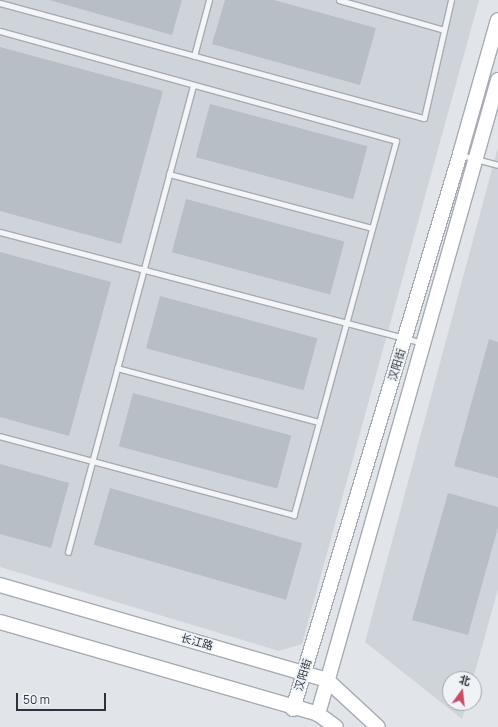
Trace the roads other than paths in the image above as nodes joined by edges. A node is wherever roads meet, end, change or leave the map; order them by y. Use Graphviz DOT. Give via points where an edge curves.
graph roads {
  1 [pos="209,0"];
  2 [pos="339,0"];
  3 [pos="451,0"];
  4 [pos="0,3"];
  5 [pos="498,20"];
  6 [pos="444,30"];
  7 [pos="0,31"];
  8 [pos="194,56"];
  9 [pos="498,80"];
  10 [pos="194,85"];
  11 [pos="460,154"];
  12 [pos="477,159"];
  13 [pos="498,165"];
  14 [pos="169,174"];
  15 [pos="372,228"];
  16 [pos="0,232"];
  17 [pos="144,270"];
  18 [pos="346,323"];
  19 [pos="405,338"];
  20 [pos="424,343"];
  21 [pos="117,368"];
  22 [pos="319,422"];
  23 [pos="0,436"];
  24 [pos="92,461"];
  25 [pos="68,552"];
  26 [pos="0,585"];
  27 [pos="0,622"];
  28 [pos="304,673"];
  29 [pos="327,680"];
  30 [pos="293,709"];
  31 [pos="318,714"];
  32 [pos="336,727"];
  33 [pos="378,727"];
  1 -- 8 [label="lane"];
  2 -- 6 [label="lane"];
  3 -- 6 [label="lane"];
  4 -- 8 [label="lane"];
  5 -- 11 [label="main road, 汉阳街"];
  6 -- 8 [label="lane" via="424,118"];
  7 -- 10 [label="lane"];
  9 -- 12 [label="main road, 汉阳街"];
  10 -- 14 [label="lane"];
  10 -- 15 [label="lane" via="396,140"];
  11 -- 12 [label="lane"];
  11 -- 19 [label="main road, 汉阳街"];
  12 -- 13 [label="lane"];
  12 -- 20 [label="main road, 汉阳街"];
  14 -- 15 [label="lane"];
  14 -- 17 [label="lane"];
  15 -- 18 [label="lane"];
  16 -- 17 [label="lane"];
  17 -- 18 [label="lane"];
  17 -- 21 [label="lane"];
  18 -- 19 [label="lane"];
  18 -- 22 [label="lane"];
  19 -- 20 [label="lane"];
  19 -- 28 [label="main road, 汉阳街"];
  20 -- 29 [label="main road, 汉阳街"];
  21 -- 22 [label="lane"];
  21 -- 24 [label="lane"];
  22 -- 24 [label="lane" via="294,515"];
  23 -- 24 [label="lane"];
  24 -- 25 [label="lane"];
  26 -- 28 [label="main road, 长江路"];
  27 -- 30 [label="main road"];
  28 -- 29 [label="main road, 长江路"];
  28 -- 30 [label="main road, 汉阳街"];
  29 -- 31 [label="main road, 汉阳街"];
  29 -- 33 [label="main road, 长江路"];
  30 -- 31 [label="main road"];
  31 -- 32 [label="main road"];
}
